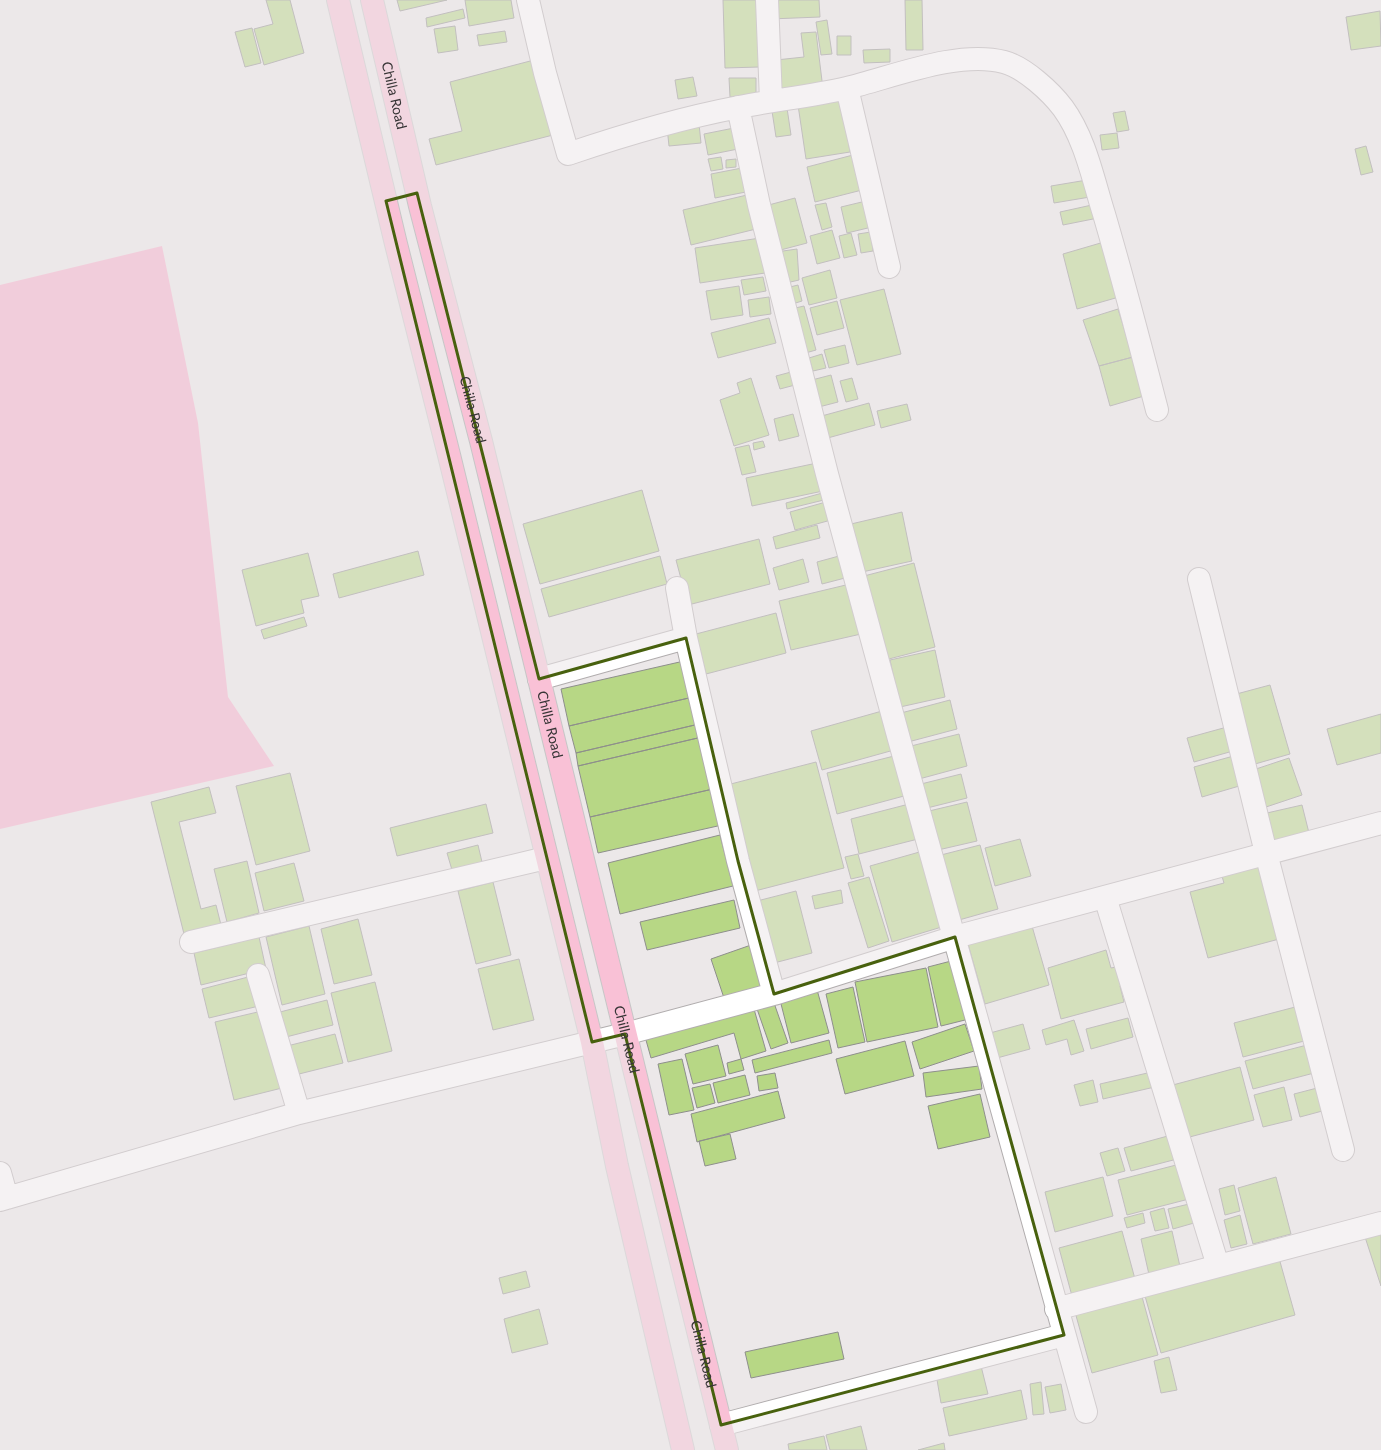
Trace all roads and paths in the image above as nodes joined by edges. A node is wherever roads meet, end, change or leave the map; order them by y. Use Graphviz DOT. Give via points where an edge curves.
graph roads {
  1 [pos="338,0"];
  2 [pos="372,0"];
  3 [pos="528,0"];
  4 [pos="767,0"];
  5 [pos="847,88"];
  6 [pos="771,101"];
  7 [pos="738,107"];
  8 [pos="417,193"];
  9 [pos="386,201"];
  10 [pos="889,267"];
  11 [pos="1157,410"];
  12 [pos="1199,580"];
  13 [pos="677,588"];
  14 [pos="686,638"];
  15 [pos="540,680"];
  16 [pos="1381,823"];
  17 [pos="1266,853"];
  18 [pos="546,858"];
  19 [pos="1105,897"];
  20 [pos="955,937"];
  21 [pos="191,942"];
  22 [pos="258,975"];
  23 [pos="774,994"];
  24 [pos="625,1034"];
  25 [pos="592,1042"];
  26 [pos="299,1113"];
  27 [pos="1343,1150"];
  28 [pos="0,1173"];
  29 [pos="3,1199"];
  30 [pos="1381,1223"];
  31 [pos="1218,1266"];
  32 [pos="1056,1309"];
  33 [pos="1064,1335"];
  34 [pos="1086,1412"];
  35 [pos="721,1425"];
  36 [pos="683,1450"];
  37 [pos="727,1450"];
  1 -- 9 [label="main road"];
  2 -- 8 [label="main road, Chilla Road"];
  3 -- 7 [label="street" via="568,154 636,131"];
  4 -- 6 [label="street"];
  5 -- 6 [label="street"];
  5 -- 10 [label="street"];
  5 -- 11 [label="street" via="894,74 967,58 1005,62 1040,82 1063,109 1081,144 1124,282"];
  6 -- 7 [label="street"];
  7 -- 20 [label="street" via="758,205 827,474"];
  8 -- 9 [label="main road"];
  8 -- 15 [label="main road, Chilla Road"];
  9 -- 18 [label="main road"];
  12 -- 17 [label="street"];
  13 -- 14 [label="street"];
  14 -- 15 [label="street"];
  14 -- 23 [label="street" via="738,861"];
  15 -- 24 [label="main road, Chilla Road"];
  16 -- 17 [label="street"];
  17 -- 19 [label="street"];
  17 -- 27 [label="street"];
  18 -- 21 [label="street"];
  18 -- 25 [label="main road"];
  19 -- 20 [label="street"];
  19 -- 31 [label="street"];
  20 -- 23 [label="street"];
  20 -- 32 [label="street"];
  22 -- 26 [label="street"];
  23 -- 24 [label="street"];
  24 -- 25 [label="street"];
  24 -- 35 [label="main road, Chilla Road"];
  25 -- 26 [label="street"];
  25 -- 36 [label="main road" via="617,1166"];
  26 -- 29 [label="street"];
  28 -- 29 [label="street"];
  30 -- 31 [label="street"];
  31 -- 32 [label="street"];
  32 -- 33 [label="street"];
  33 -- 34 [label="street"];
  33 -- 35 [label="street"];
  35 -- 37 [label="main road, Chilla Road"];
}
